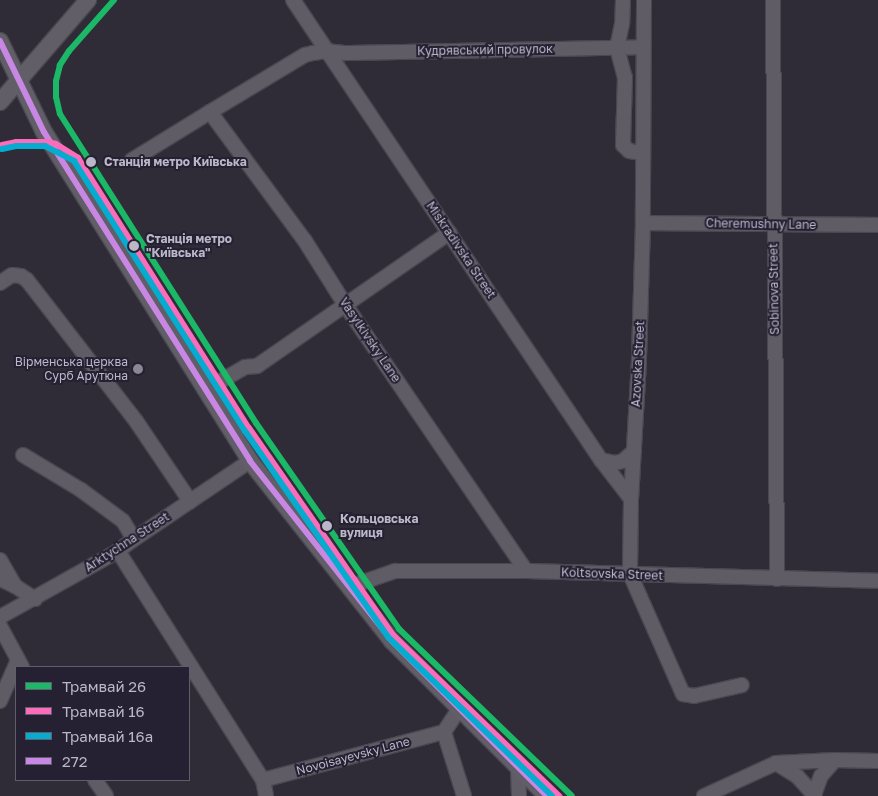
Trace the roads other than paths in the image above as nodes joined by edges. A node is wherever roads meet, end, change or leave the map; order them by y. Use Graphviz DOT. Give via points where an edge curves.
graph roads {
  1 [pos="88,0"];
  2 [pos="293,0"];
  3 [pos="623,0"];
  4 [pos="644,0"];
  5 [pos="773,0"];
  6 [pos="0,41"];
  7 [pos="643,47"];
  8 [pos="617,48"];
  9 [pos="326,51"];
  10 [pos="20,79"];
  11 [pos="0,102"];
  12 [pos="210,112"];
  13 [pos="643,153"];
  14 [pos="132,160"];
  15 [pos="643,223"];
  16 [pos="773,224"];
  17 [pos="878,225"];
  18 [pos="449,233"];
  19 [pos="0,283"];
  20 [pos="346,306"];
  21 [pos="205,390"];
  22 [pos="634,451"];
  23 [pos="23,456"];
  24 [pos="601,460"];
  25 [pos="250,461"];
  26 [pos="631,499"];
  27 [pos="190,501"];
  28 [pos="134,539"];
  29 [pos="118,551"];
  30 [pos="0,560"];
  31 [pos="526,571"];
  32 [pos="630,574"];
  33 [pos="0,579"];
  34 [pos="777,579"];
  35 [pos="878,581"];
  36 [pos="15,586"];
  37 [pos="349,587"];
  38 [pos="35,599"];
  39 [pos="0,617"];
  40 [pos="0,626"];
  41 [pos="20,664"];
  42 [pos="15,673"];
  43 [pos="742,685"];
  44 [pos="0,701"];
  45 [pos="459,709"];
  46 [pos="444,732"];
  47 [pos="835,760"];
  48 [pos="878,762"];
  49 [pos="776,763"];
  50 [pos="518,767"];
  51 [pos="263,780"];
  52 [pos="96,781"];
  53 [pos="106,796"];
  54 [pos="266,796"];
  55 [pos="464,796"];
  56 [pos="519,796"];
  57 [pos="548,796"];
  58 [pos="704,796"];
  59 [pos="814,796"];
  1 -- 10 [label="main road"];
  2 -- 9 [label="street, Miskradivska Street"];
  3 -- 8 [label="street"];
  4 -- 7 [label="street, Azovska Street"];
  5 -- 16 [label="street, Sobinova Street"];
  6 -- 10 [label="main road"];
  7 -- 8 [label="street, Кудрявський провулок"];
  7 -- 13 [label="street, Azovska Street"];
  8 -- 9 [label="street, Кудрявський провулок"];
  8 -- 13 [label="street" via="625,77 623,145 628,151"];
  9 -- 12 [label="street, Кудрявський провулок" via="305,55"];
  9 -- 18 [label="street, Miskradivska Street"];
  10 -- 11 [label="main road"];
  10 -- 21 [label="main road" via="44,132"];
  12 -- 14 [label="street, Кудрявський провулок"];
  12 -- 20 [label="street, Vasylkivsky Lane" via="305,242"];
  13 -- 15 [label="street, Azovska Street"];
  15 -- 16 [label="street, Cheremushny Lane"];
  15 -- 22 [label="street, Azovska Street"];
  16 -- 17 [label="street, Cheremushny Lane"];
  16 -- 34 [label="street, Sobinova Street"];
  18 -- 20 [label="street"];
  18 -- 24 [label="street, Miskradivska Street"];
  19 -- 27 [label="street" via="12,275 27,280 136,421"];
  20 -- 21 [label="street" via="258,366 245,367"];
  20 -- 31 [label="street, Vasylkivsky Lane"];
  21 -- 25 [label="main road"];
  22 -- 24 [label="street" via="623,461 608,463"];
  22 -- 26 [label="street, Azovska Street"];
  23 -- 28 [label="street" via="81,490 124,521"];
  24 -- 26 [label="street, Miskradivska Street"];
  25 -- 27 [label="street, Arktychna Street"];
  25 -- 37 [label="main road"];
  26 -- 32 [label="street, Azovska Street"];
  27 -- 28 [label="street, Arktychna Street"];
  28 -- 29 [label="street, Arktychna Street"];
  29 -- 38 [label="street, Arktychna Street"];
  29 -- 51 [label="street"];
  30 -- 36 [label="street"];
  31 -- 32 [label="street, Koltsovska Street"];
  31 -- 37 [label="street, Koltsovska Street" via="395,571"];
  32 -- 34 [label="street, Koltsovska Street"];
  32 -- 43 [label="street" via="681,691 687,696"];
  33 -- 36 [label="street"];
  34 -- 35 [label="street, Koltsovska Street"];
  36 -- 38 [label="street"];
  37 -- 45 [label="main road" via="392,641"];
  38 -- 39 [label="street, Arktychna Street"];
  40 -- 41 [label="street"];
  42 -- 44 [label="street"];
  45 -- 46 [label="street"];
  45 -- 50 [label="main road"];
  46 -- 51 [label="street, Novoisayevsky Lane"];
  46 -- 55 [label="street"];
  47 -- 48 [label="street"];
  47 -- 49 [label="street"];
  47 -- 59 [label="street" via="822,776"];
  49 -- 58 [label="street"];
  49 -- 59 [label="street" via="797,776"];
  50 -- 56 [label="street"];
  50 -- 57 [label="main road"];
  51 -- 54 [label="street"];
  52 -- 53 [label="street"];
}
